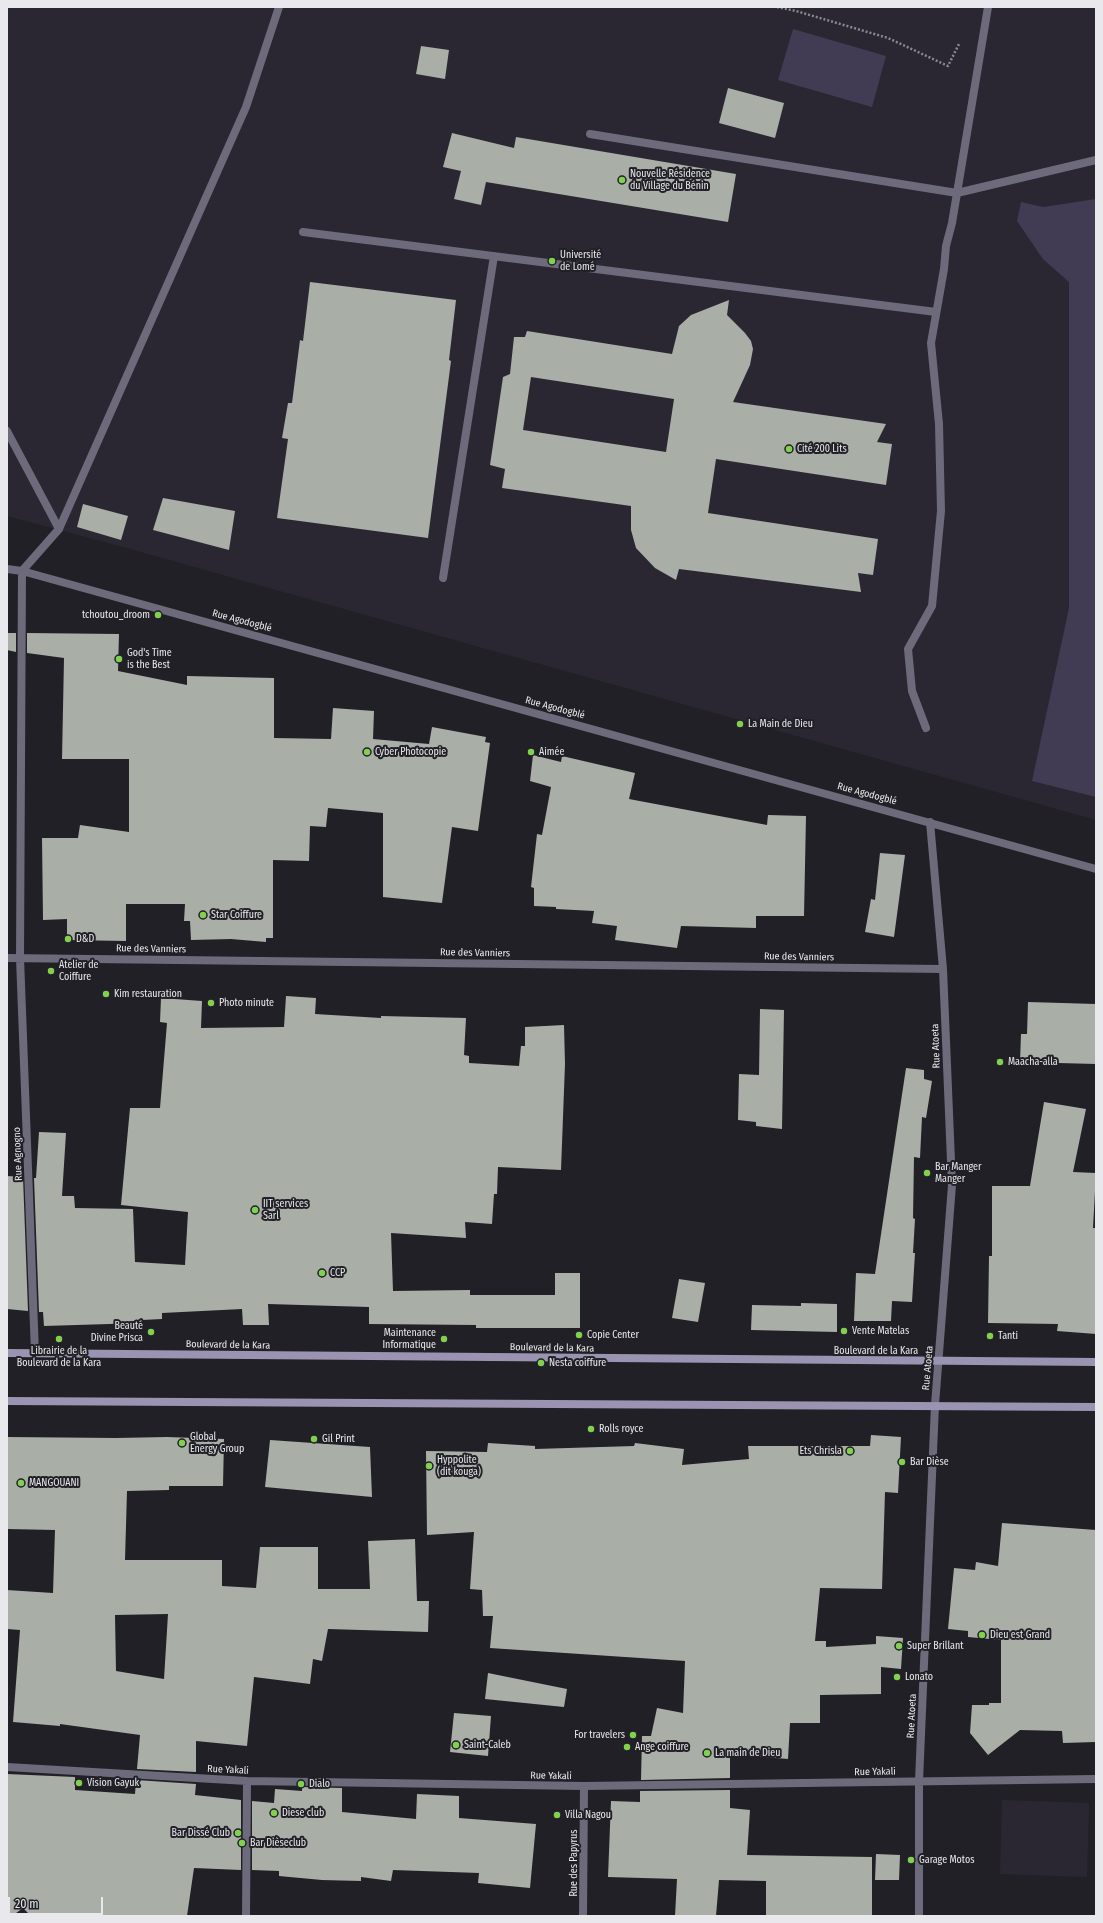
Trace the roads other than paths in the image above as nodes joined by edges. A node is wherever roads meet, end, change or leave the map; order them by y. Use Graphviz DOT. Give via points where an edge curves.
graph roads {
  1 [pos="279,7"];
  2 [pos="988,7"];
  3 [pos="590,134"];
  4 [pos="1096,160"];
  5 [pos="957,193"];
  6 [pos="303,232"];
  7 [pos="494,256"];
  8 [pos="936,312"];
  9 [pos="7,431"];
  10 [pos="59,529"];
  11 [pos="7,569"];
  12 [pos="22,571"];
  13 [pos="443,578"];
  14 [pos="926,728"];
  15 [pos="930,822"];
  16 [pos="1096,869"];
  17 [pos="7,958"];
  18 [pos="20,958"];
  19 [pos="943,968"];
  20 [pos="36,1352"];
  21 [pos="7,1353"];
  22 [pos="939,1362"];
  23 [pos="1096,1362"];
  24 [pos="7,1401"];
  25 [pos="935,1405"];
  26 [pos="1096,1407"];
  27 [pos="7,1767"];
  28 [pos="1096,1779"];
  29 [pos="247,1781"];
  30 [pos="919,1781"];
  31 [pos="584,1786"];
  32 [pos="246,1916"];
  33 [pos="583,1916"];
  34 [pos="920,1916"];
  1 -- 10 [label="street" via="246,107"];
  2 -- 5 [label="street"];
  3 -- 5 [label="street"];
  4 -- 5 [label="street"];
  5 -- 8 [label="street"];
  6 -- 7 [label="street"];
  7 -- 8 [label="street"];
  7 -- 13 [label="street"];
  8 -- 14 [label="street" via="930,343 938,424 941,511 932,606 908,649 912,691"];
  9 -- 10 [label="street"];
  10 -- 12 [label="street"];
  11 -- 12 [label="street, Rue Agodogblé"];
  12 -- 15 [label="street, Rue Agodogblé"];
  12 -- 18 [label="street, Rue Agnogno"];
  15 -- 16 [label="street, Rue Agodogblé"];
  15 -- 19 [label="street, Rue Atoeta"];
  17 -- 18 [label="street, Rue des Vanniers"];
  18 -- 19 [label="street, Rue des Vanniers"];
  18 -- 20 [label="street, Rue Agnogno"];
  19 -- 22 [label="street, Rue Atoeta" via="952,1185"];
  20 -- 21 [label="main road, Boulevard de la Kara"];
  20 -- 22 [label="main road, Boulevard de la Kara"];
  22 -- 23 [label="main road, Boulevard de la Kara"];
  22 -- 25 [label="street, Rue Atoeta"];
  24 -- 25 [label="main road"];
  25 -- 26 [label="main road"];
  25 -- 30 [label="street, Rue Atoeta"];
  27 -- 29 [label="street, Rue Yakali"];
  28 -- 30 [label="street, Rue Yakali"];
  29 -- 31 [label="street, Rue Yakali"];
  29 -- 32 [label="street"];
  30 -- 31 [label="street, Rue Yakali"];
  30 -- 34 [label="street, Rue Atoeta"];
  31 -- 33 [label="street, Rue des Papyrus"];
}
